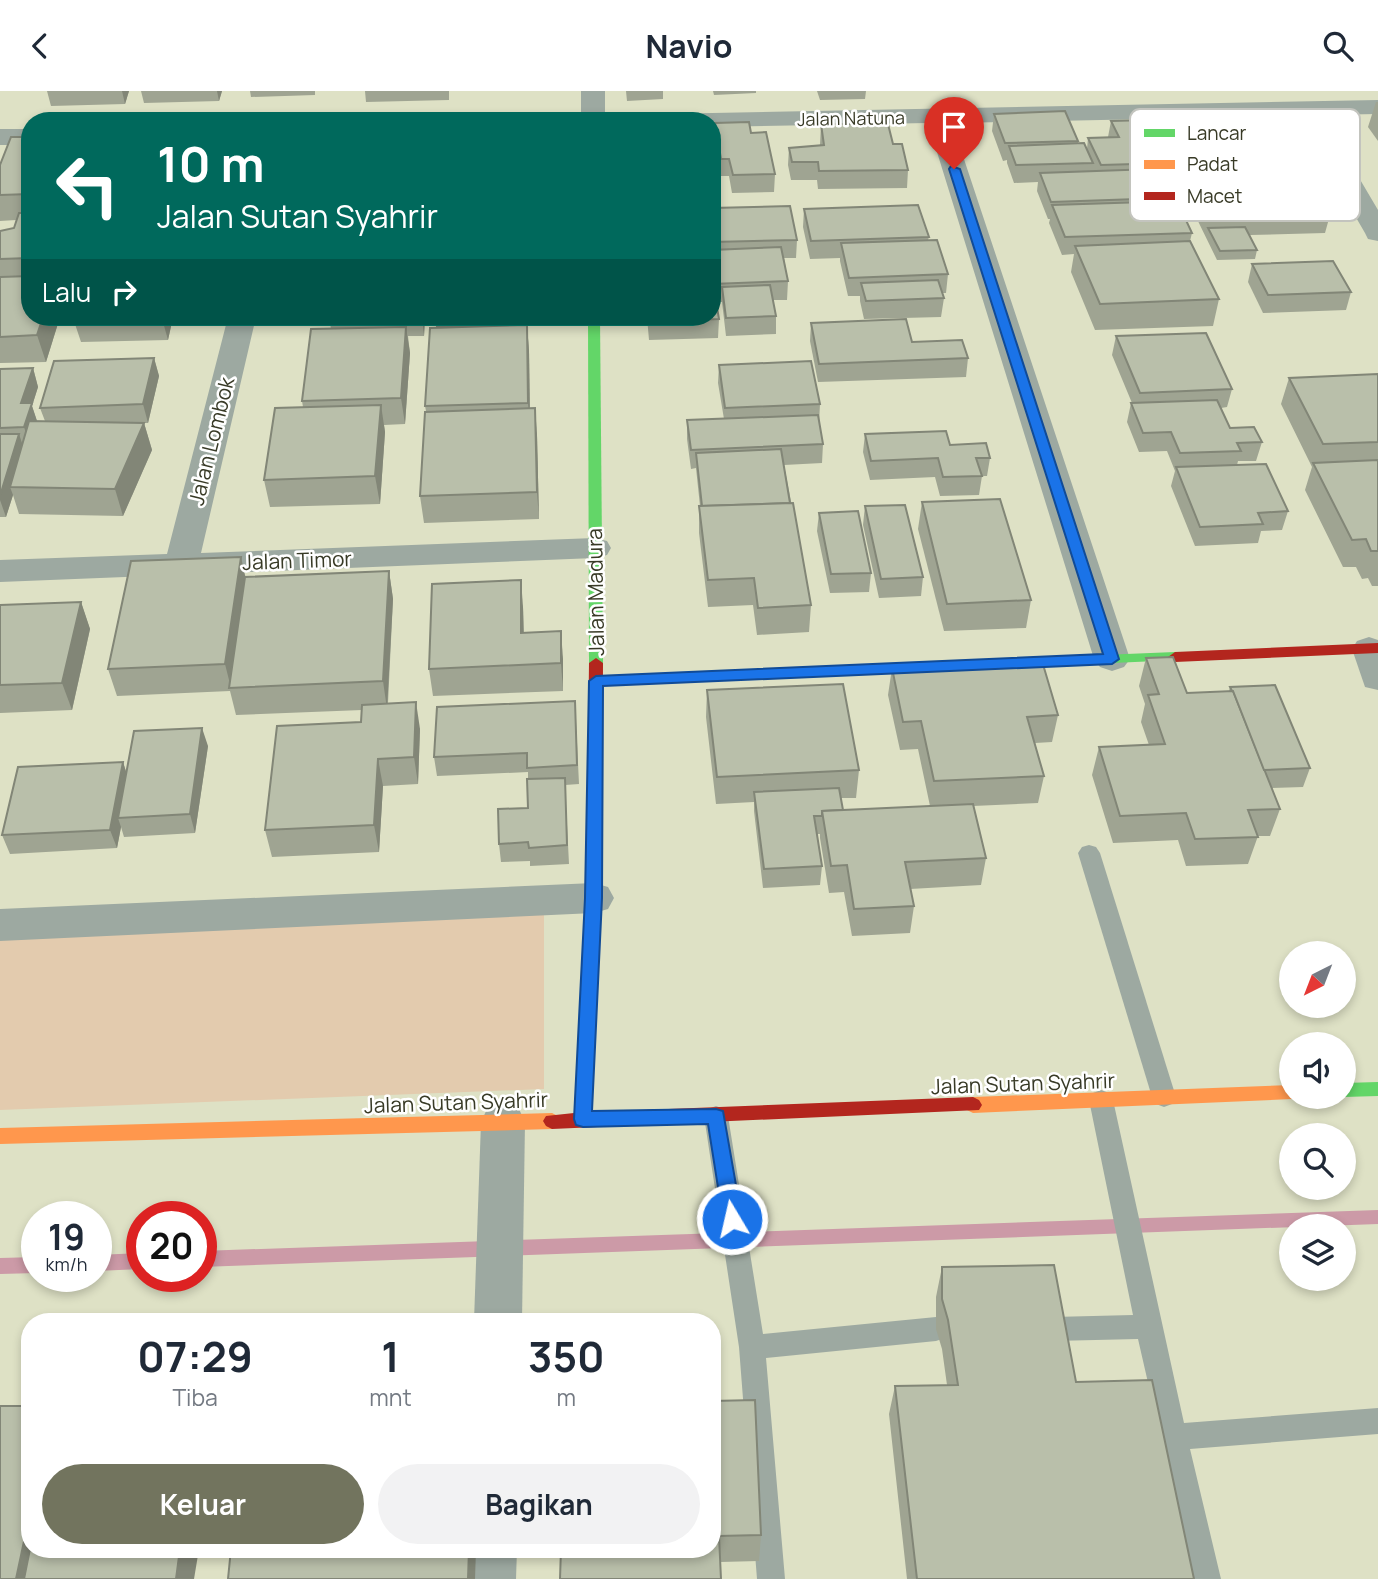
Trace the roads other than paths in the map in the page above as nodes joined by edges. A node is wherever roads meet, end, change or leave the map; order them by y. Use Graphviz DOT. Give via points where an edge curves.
graph roads {
  1 [pos="593,91"];
  2 [pos="1378,107"];
  3 [pos="1330,109"];
  4 [pos="593,112"];
  5 [pos="1130,113"];
  6 [pos="938,117"];
  7 [pos="721,120"];
  8 [pos="0,137"];
  9 [pos="21,137"];
  10 [pos="1360,202"];
  11 [pos="1378,233"];
  12 [pos="240,326"];
  13 [pos="594,326"];
  14 [pos="594,548"];
  15 [pos="181,565"];
  16 [pos="0,571"];
  17 [pos="1375,658"];
  18 [pos="1112,659"];
  19 [pos="596,681"];
  20 [pos="1089,853"];
  21 [pos="594,898"];
  22 [pos="0,925"];
  23 [pos="1378,1089"];
  24 [pos="1356,1090"];
  25 [pos="1279,1093"];
  26 [pos="1164,1097"];
  27 [pos="1101,1100"];
  28 [pos="716,1116"];
  29 [pos="583,1119"];
  30 [pos="503,1122"];
  31 [pos="0,1136"];
  32 [pos="498,1313"];
  33 [pos="1148,1327"];
  34 [pos="936,1329"];
  35 [pos="1053,1329"];
  36 [pos="752,1347"];
  37 [pos="1378,1421"];
  38 [pos="1175,1437"];
  39 [pos="491,1558"];
  40 [pos="490,1579"];
  41 [pos="771,1579"];
  42 [pos="1207,1579"];
  1 -- 4 [label="street"];
  2 -- 3 [label="street, Jalan Natuna"];
  5 -- 6 [label="street, Jalan Natuna"];
  6 -- 7 [label="street, Jalan Natuna"];
  6 -- 18 [label="street"];
  8 -- 9 [label="street"];
  10 -- 11 [label="street"];
  12 -- 15 [label="street, Jalan Lombok"];
  13 -- 14 [label="street, Jalan Madura"];
  14 -- 15 [label="street, Jalan Timor"];
  14 -- 19 [label="street, Jalan Madura"];
  15 -- 16 [label="street, Jalan Timor"];
  17 -- 18 [label="street"];
  18 -- 19 [label="street"];
  19 -- 21 [label="street, Jalan Madura"];
  20 -- 26 [label="lane"];
  21 -- 22 [label="street"];
  21 -- 29 [label="street, Jalan Madura"];
  23 -- 24 [label="street"];
  25 -- 26 [label="street, Jalan Sutan Syahrir"];
  26 -- 27 [label="street, Jalan Sutan Syahrir"];
  27 -- 28 [label="street, Jalan Sutan Syahrir"];
  27 -- 33 [label="lane"];
  28 -- 29 [label="street, Jalan Sutan Syahrir"];
  28 -- 36 [label="lane"];
  29 -- 30 [label="street, Jalan Sutan Syahrir"];
  30 -- 31 [label="street, Jalan Sutan Syahrir"];
  30 -- 32 [label="street"];
  33 -- 35 [label="lane"];
  33 -- 38 [label="lane"];
  34 -- 36 [label="lane"];
  36 -- 41 [label="lane"];
  37 -- 38 [label="lane"];
  38 -- 42 [label="lane"];
  39 -- 40 [label="street"];
}
